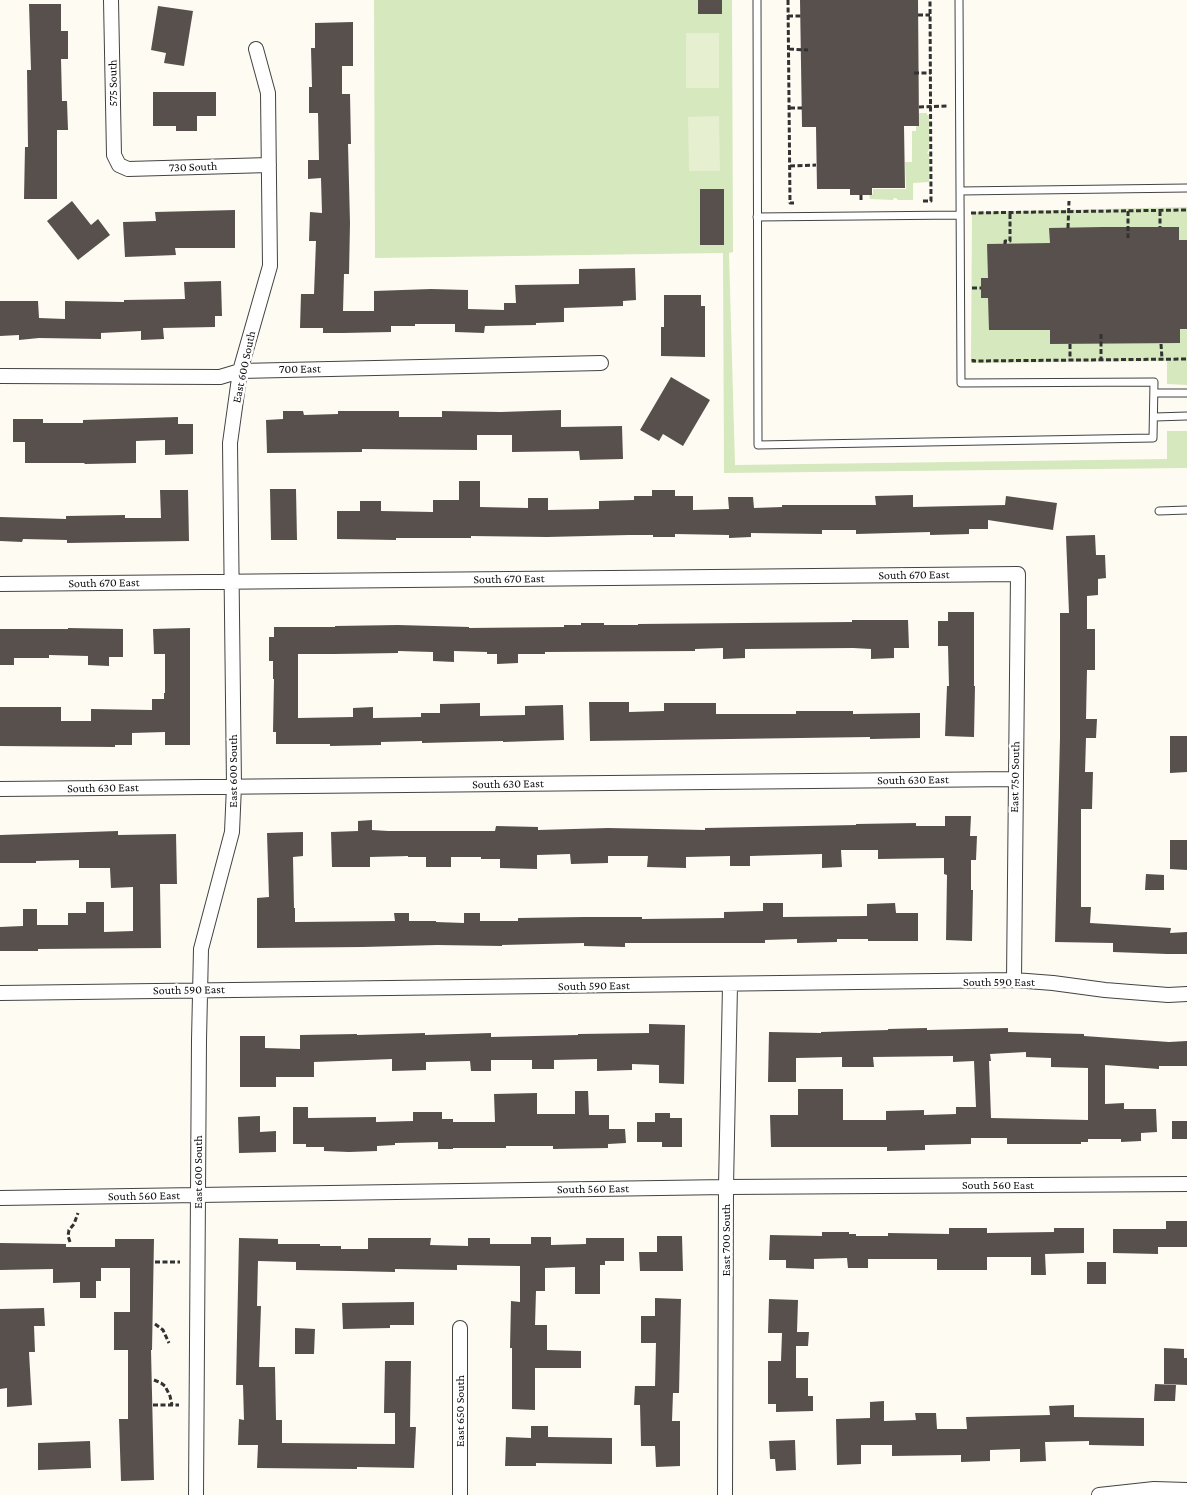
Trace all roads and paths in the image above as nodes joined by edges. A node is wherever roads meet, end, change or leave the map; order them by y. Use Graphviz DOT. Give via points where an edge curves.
graph roads {
  1 [pos="111,0"];
  2 [pos="757,0"];
  3 [pos="788,0"];
  4 [pos="930,0"];
  5 [pos="959,0"];
  6 [pos="918,15"];
  7 [pos="930,15"];
  8 [pos="788,16"];
  9 [pos="801,16"];
  10 [pos="256,50"];
  11 [pos="789,50"];
  12 [pos="808,50"];
  13 [pos="914,73"];
  14 [pos="931,73"];
  15 [pos="932,106"];
  16 [pos="960,106"];
  17 [pos="919,107"];
  18 [pos="790,108"];
  19 [pos="802,108"];
  20 [pos="269,165"];
  21 [pos="119,166"];
  22 [pos="790,166"];
  23 [pos="816,166"];
  24 [pos="1187,188"];
  25 [pos="1069,189"];
  26 [pos="960,191"];
  27 [pos="861,195"];
  28 [pos="922,201"];
  29 [pos="852,202"];
  30 [pos="861,202"];
  31 [pos="870,202"];
  32 [pos="799,203"];
  33 [pos="1160,210"];
  34 [pos="1187,210"];
  35 [pos="1068,211"];
  36 [pos="1128,211"];
  37 [pos="1010,212"];
  38 [pos="960,215"];
  39 [pos="757,217"];
  40 [pos="971,222"];
  41 [pos="1160,227"];
  42 [pos="1068,228"];
  43 [pos="1128,238"];
  44 [pos="1005,244"];
  45 [pos="972,279"];
  46 [pos="981,288"];
  47 [pos="1101,334"];
  48 [pos="1070,344"];
  49 [pos="1162,344"];
  50 [pos="973,352"];
  51 [pos="1162,359"];
  52 [pos="1187,359"];
  53 [pos="1070,360"];
  54 [pos="1101,360"];
  55 [pos="601,362"];
  56 [pos="240,371"];
  57 [pos="0,376"];
  58 [pos="1154,393"];
  59 [pos="1187,393"];
  60 [pos="1187,416"];
  61 [pos="1155,417"];
  62 [pos="1187,510"];
  63 [pos="1159,511"];
  64 [pos="1018,574"];
  65 [pos="232,582"];
  66 [pos="0,584"];
  67 [pos="1015,779"];
  68 [pos="234,786"];
  69 [pos="0,789"];
  70 [pos="1014,980"];
  71 [pos="730,985"];
  72 [pos="199,990"];
  73 [pos="0,993"];
  74 [pos="1187,994"];
  75 [pos="1187,1184"];
  76 [pos="726,1187"];
  77 [pos="198,1195"];
  78 [pos="0,1198"];
  79 [pos="78,1213"];
  80 [pos="70,1242"];
  81 [pos="155,1262"];
  82 [pos="180,1262"];
  83 [pos="155,1324"];
  84 [pos="460,1328"];
  85 [pos="169,1343"];
  86 [pos="154,1380"];
  87 [pos="153,1405"];
  88 [pos="172,1405"];
  89 [pos="179,1405"];
  90 [pos="1187,1490"];
  91 [pos="196,1495"];
  92 [pos="460,1495"];
  93 [pos="725,1495"];
  94 [pos="1099,1495"];
  1 -- 21 [label="street, 575 South" via="114,155"];
  2 -- 39 [label="lane"];
  3 -- 8 [label="path"];
  4 -- 7 [label="path"];
  5 -- 16 [label="lane"];
  6 -- 7 [label="path"];
  7 -- 14 [label="path"];
  8 -- 9 [label="path"];
  8 -- 11 [label="path"];
  10 -- 20 [label="street, East 600 South" via="268,93"];
  11 -- 12 [label="path"];
  11 -- 18 [label="path"];
  13 -- 14 [label="path"];
  14 -- 15 [label="path"];
  15 -- 16 [label="path"];
  15 -- 17 [label="path"];
  15 -- 28 [label="path" via="931,201"];
  16 -- 26 [label="lane"];
  18 -- 19 [label="path"];
  18 -- 22 [label="path"];
  20 -- 21 [label="street, 730 South" via="128,169"];
  20 -- 56 [label="street, East 600 South" via="270,266"];
  22 -- 23 [label="path"];
  22 -- 32 [label="path" via="790,203"];
  24 -- 25 [label="lane"];
  25 -- 26 [label="lane"];
  25 -- 35 [label="path"];
  26 -- 38 [label="lane"];
  27 -- 30 [label="path"];
  29 -- 30 [label="path"];
  30 -- 31 [label="path"];
  33 -- 34 [label="path"];
  33 -- 36 [label="path"];
  33 -- 41 [label="path"];
  35 -- 36 [label="path"];
  35 -- 37 [label="path"];
  35 -- 42 [label="path"];
  36 -- 43 [label="path"];
  37 -- 40 [label="path" via="971,212"];
  37 -- 44 [label="path" via="1010,241 1005,241"];
  38 -- 39 [label="lane"];
  38 -- 58 [label="lane" via="961,383 1154,382"];
  39 -- 61 [label="lane" via="758,445 1154,438"];
  45 -- 46 [label="path" via="972,288"];
  47 -- 54 [label="path"];
  48 -- 53 [label="path"];
  49 -- 51 [label="path"];
  50 -- 53 [label="path" via="973,361"];
  51 -- 52 [label="path"];
  51 -- 54 [label="path"];
  53 -- 54 [label="path"];
  55 -- 56 [label="street, 700 East"];
  56 -- 57 [label="street, 700 East" via="220,377"];
  56 -- 65 [label="street, East 600 South" via="230,443"];
  58 -- 59 [label="lane"];
  58 -- 61 [label="lane"];
  60 -- 61 [label="lane"];
  62 -- 63 [label="lane"];
  64 -- 65 [label="street, South 670 East"];
  64 -- 67 [label="street, East 750 South"];
  65 -- 66 [label="street, South 670 East"];
  65 -- 68 [label="street, East 600 South"];
  67 -- 68 [label="street, South 630 East"];
  67 -- 70 [label="street, East 750 South"];
  68 -- 69 [label="street, South 630 East"];
  68 -- 72 [label="street, East 600 South" via="232,832 201,949"];
  70 -- 71 [label="street, South 590 East"];
  70 -- 74 [label="street, South 590 East" via="1105,990"];
  71 -- 72 [label="street, South 590 East"];
  71 -- 76 [label="street, East 700 South"];
  72 -- 73 [label="street, South 590 East"];
  72 -- 77 [label="street, East 600 South"];
  75 -- 76 [label="street, South 560 East"];
  76 -- 77 [label="street, South 560 East"];
  76 -- 93 [label="street, East 700 South"];
  77 -- 78 [label="street, South 560 East"];
  77 -- 91 [label="street, East 600 South"];
  79 -- 80 [label="path" via="69,1230"];
  81 -- 82 [label="path"];
  83 -- 85 [label="path" via="163,1330"];
  84 -- 92 [label="street, East 650 South"];
  86 -- 88 [label="path" via="165,1386"];
  87 -- 88 [label="path"];
  88 -- 89 [label="path"];
  90 -- 94 [label="street" via="1154,1489"];
}
